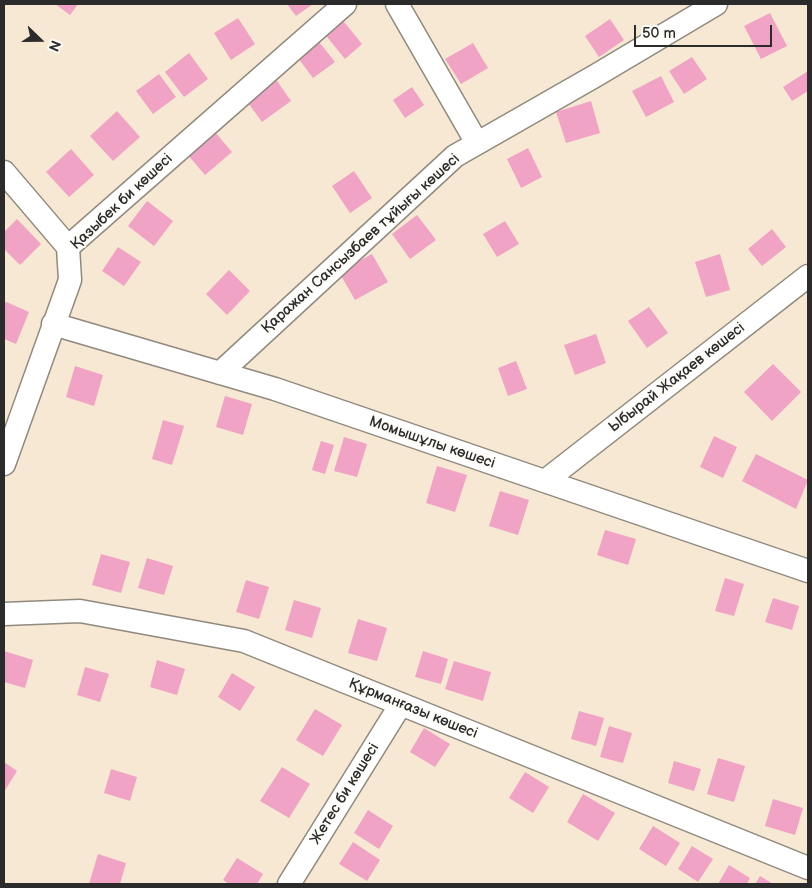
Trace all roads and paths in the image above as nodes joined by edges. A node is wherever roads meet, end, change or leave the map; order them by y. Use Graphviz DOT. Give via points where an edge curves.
graph roads {
  1 [pos="345,4"];
  2 [pos="397,4"];
  3 [pos="716,4"];
  4 [pos="477,143"];
  5 [pos="4,172"];
  6 [pos="68,247"];
  7 [pos="808,276"];
  8 [pos="53,324"];
  9 [pos="220,373"];
  10 [pos="4,464"];
  11 [pos="545,481"];
  12 [pos="808,571"];
  13 [pos="4,614"];
  14 [pos="401,704"];
  15 [pos="808,868"];
  16 [pos="290,884"];
  1 -- 6 [label="street, Қазыбек би көшесі"];
  2 -- 4 [label="street"];
  3 -- 4 [label="street, Қаражан Сансызбаев тұйығы көшесі"];
  4 -- 9 [label="street, Қаражан Сансызбаев тұйығы көшесі" via="455,156"];
  5 -- 6 [label="street"];
  6 -- 8 [label="street, Қазыбек би көшесі" via="70,280"];
  7 -- 11 [label="street, Ыбырай Жақаев көшесі"];
  8 -- 9 [label="street, Момышұлы көшесі"];
  8 -- 10 [label="street, Қазыбек би көшесі"];
  9 -- 11 [label="street, Момышұлы көшесі"];
  11 -- 12 [label="street, Момышұлы көшесі"];
  13 -- 14 [label="street, Құрманғазы көшесі" via="80,610 244,641"];
  14 -- 15 [label="street, Құрманғазы көшесі"];
  14 -- 16 [label="street, Жетес би көшесі"];
}
